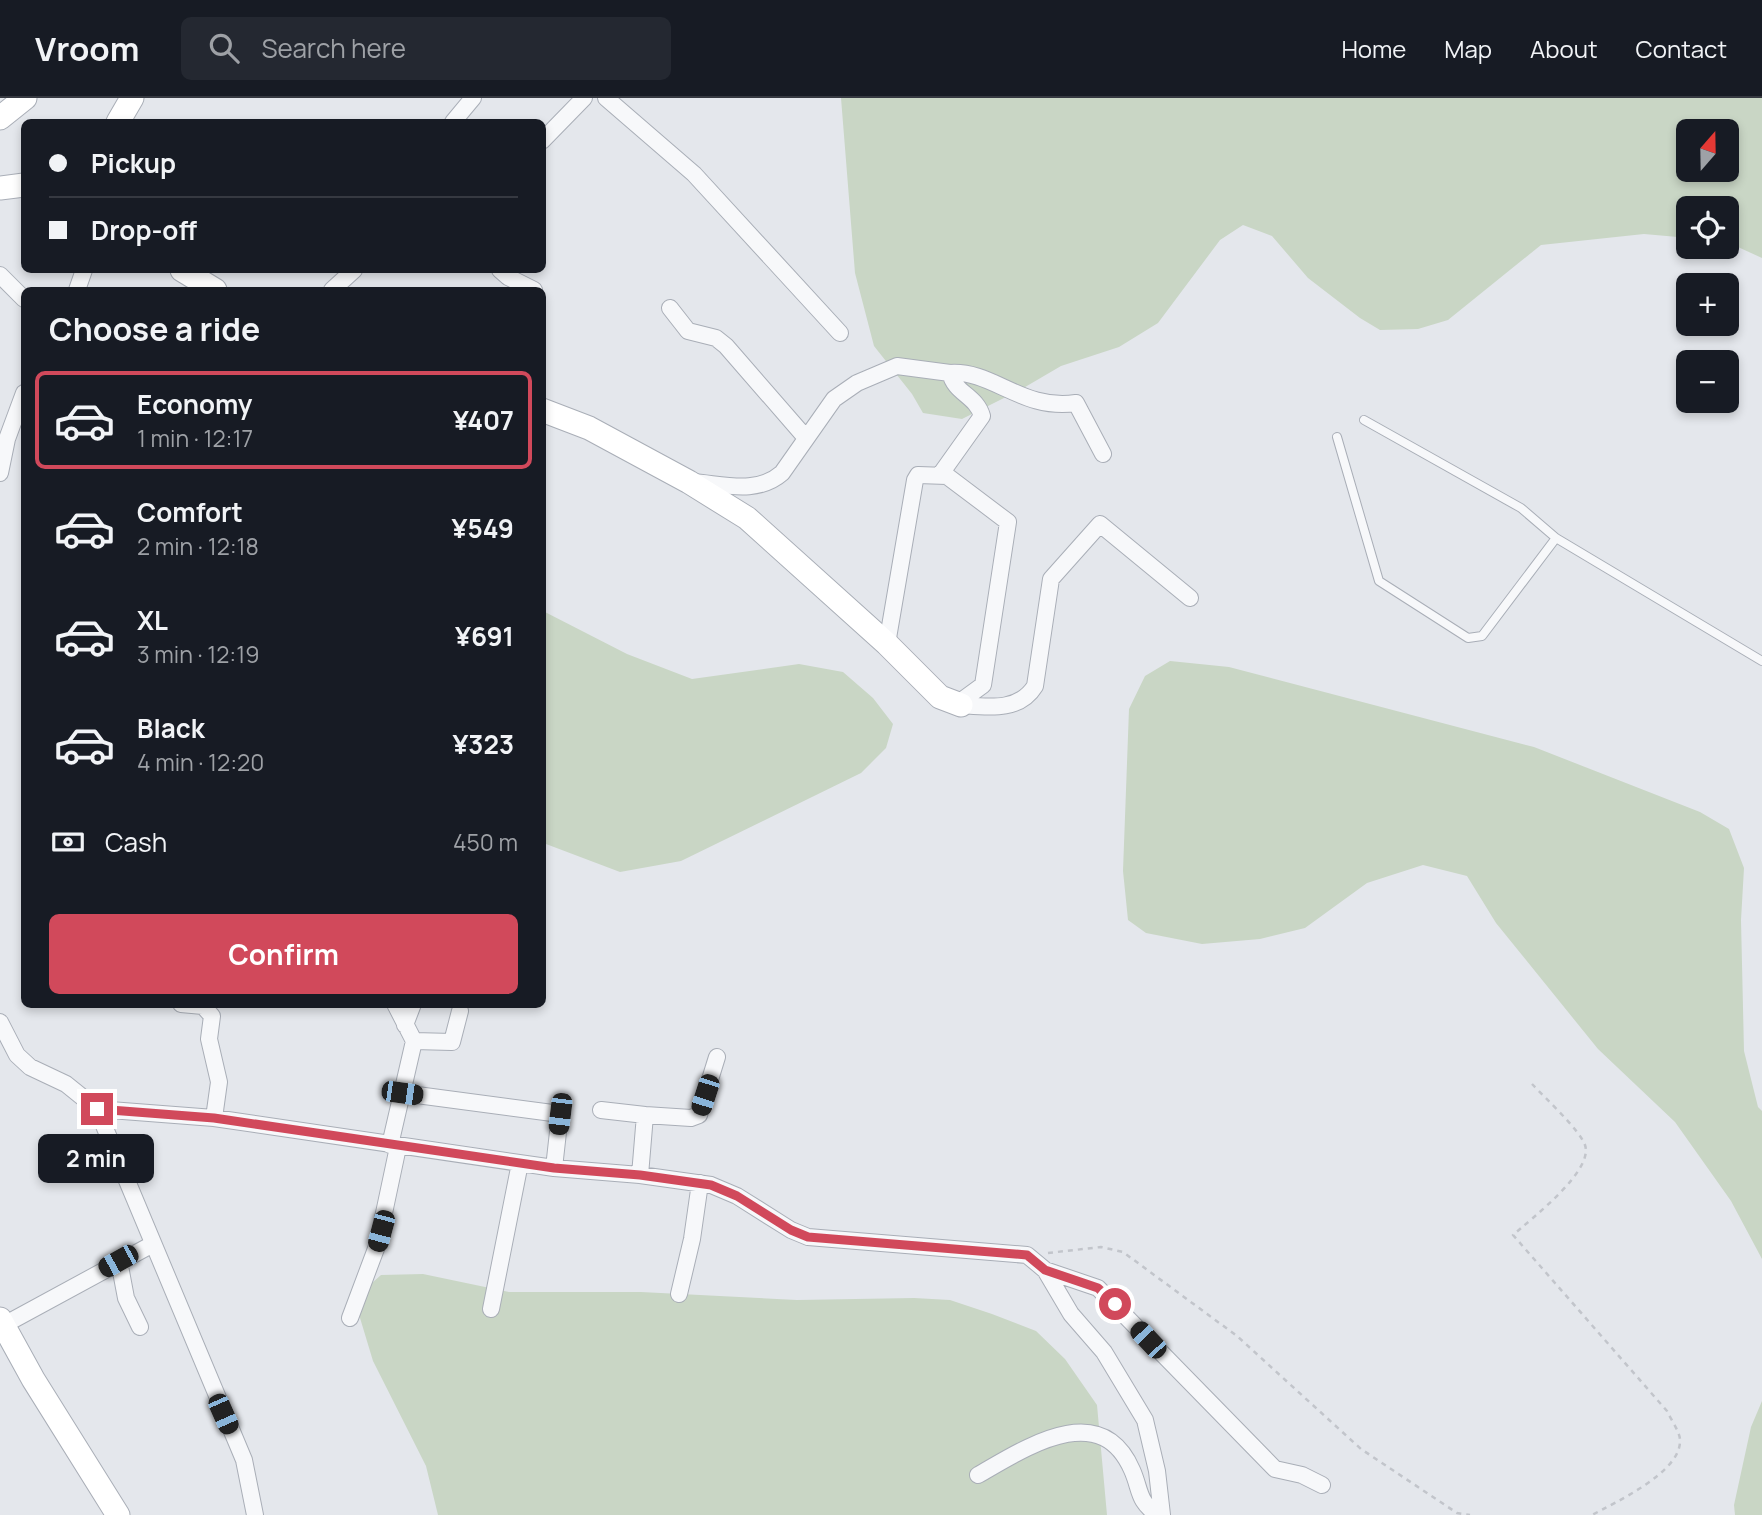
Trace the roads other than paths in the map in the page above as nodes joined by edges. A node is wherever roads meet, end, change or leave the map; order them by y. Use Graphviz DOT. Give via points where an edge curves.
graph roads {
  1 [pos="25,98"];
  2 [pos="132,98"];
  3 [pos="473,98"];
  4 [pos="584,98"];
  5 [pos="607,98"];
  6 [pos="0,118"];
  7 [pos="120,119"];
  8 [pos="456,119"];
  9 [pos="546,137"];
  10 [pos="21,185"];
  11 [pos="0,188"];
  12 [pos="187,273"];
  13 [pos="351,273"];
  14 [pos="503,273"];
  15 [pos="0,275"];
  16 [pos="210,287"];
  17 [pos="335,287"];
  18 [pos="528,287"];
  19 [pos="21,296"];
  20 [pos="670,308"];
  21 [pos="840,332"];
  22 [pos="950,373"];
  23 [pos="21,401"];
  24 [pos="546,412"];
  25 [pos="1364,420"];
  26 [pos="1337,437"];
  27 [pos="806,438"];
  28 [pos="1102,454"];
  29 [pos="0,473"];
  30 [pos="940,475"];
  31 [pos="690,482"];
  32 [pos="1556,538"];
  33 [pos="1190,598"];
  34 [pos="887,644"];
  35 [pos="1762,660"];
  36 [pos="959,704"];
  37 [pos="205,1008"];
  38 [pos="398,1008"];
  39 [pos="412,1008"];
  40 [pos="460,1011"];
  41 [pos="0,1022"];
  42 [pos="405,1026"];
  43 [pos="414,1041"];
  44 [pos="717,1057"];
  45 [pos="402,1093"];
  46 [pos="97,1109"];
  47 [pos="601,1110"];
  48 [pos="645,1115"];
  49 [pos="214,1118"];
  50 [pos="394,1146"];
  51 [pos="520,1163"];
  52 [pos="554,1168"];
  53 [pos="640,1175"];
  54 [pos="700,1183"];
  55 [pos="153,1244"];
  56 [pos="118,1261"];
  57 [pos="1045,1270"];
  58 [pos="679,1294"];
  59 [pos="491,1309"];
  60 [pos="350,1318"];
  61 [pos="1,1324"];
  62 [pos="139,1327"];
  63 [pos="978,1475"];
  64 [pos="1322,1485"];
  65 [pos="118,1515"];
  66 [pos="255,1515"];
  67 [pos="1160,1515"];
  1 -- 6 [label="street"];
  2 -- 7 [label="street"];
  3 -- 8 [label="street"];
  4 -- 9 [label="street"];
  5 -- 21 [label="street" via="694,174"];
  10 -- 11 [label="street"];
  12 -- 16 [label="street"];
  13 -- 17 [label="street"];
  14 -- 18 [label="street"];
  15 -- 19 [label="street"];
  20 -- 27 [label="street" via="688,331 716,338 726,346"];
  22 -- 27 [label="street" via="897,366 857,383 834,399"];
  22 -- 28 [label="street" via="965,372 1041,403 1076,404"];
  22 -- 30 [label="street" via="952,383 979,405 982,416"];
  23 -- 29 [label="street"];
  24 -- 31 [label="street" via="589,428"];
  25 -- 32 [label="lane" via="1521,508"];
  26 -- 32 [label="lane" via="1379,581 1468,638 1482,635"];
  27 -- 31 [label="street" via="770,482 754,487"];
  30 -- 34 [label="street" via="918,475 915,480"];
  30 -- 36 [label="street" via="1008,522 983,685"];
  31 -- 34 [label="street" via="747,518"];
  32 -- 35 [label="lane"];
  33 -- 36 [label="street" via="1100,524 1051,579 1035,686 1029,696 1015,704 990,707"];
  34 -- 36 [label="street" via="940,697"];
  37 -- 49 [label="street" via="212,1016 209,1039 219,1082"];
  38 -- 42 [label="street"];
  39 -- 42 [label="street"];
  40 -- 43 [label="street" via="452,1042"];
  41 -- 46 [label="street" via="17,1055 30,1067 66,1084"];
  42 -- 43 [label="street"];
  43 -- 45 [label="street"];
  44 -- 48 [label="street" via="699,1115"];
  45 -- 50 [label="street"];
  45 -- 52 [label="street" via="560,1114"];
  46 -- 49 [label="street"];
  46 -- 55 [label="street"];
  47 -- 48 [label="street"];
  48 -- 53 [label="street"];
  49 -- 50 [label="street"];
  50 -- 51 [label="street"];
  50 -- 60 [label="street" via="377,1246"];
  51 -- 52 [label="street"];
  51 -- 59 [label="street"];
  52 -- 53 [label="street"];
  53 -- 54 [label="street"];
  54 -- 57 [label="street" via="737,1196 808,1237 1027,1255"];
  54 -- 58 [label="street"];
  55 -- 56 [label="street"];
  55 -- 66 [label="street" via="244,1460"];
  56 -- 61 [label="street"];
  56 -- 62 [label="street" via="126,1298"];
  57 -- 64 [label="street" via="1098,1288 1275,1469"];
  57 -- 67 [label="street" via="1071,1314 1104,1352 1145,1420 1157,1472"];
  61 -- 65 [label="street"];
  63 -- 67 [label="street" via="1051,1437 1070,1432 1091,1434 1119,1448 1142,1500"];
}
